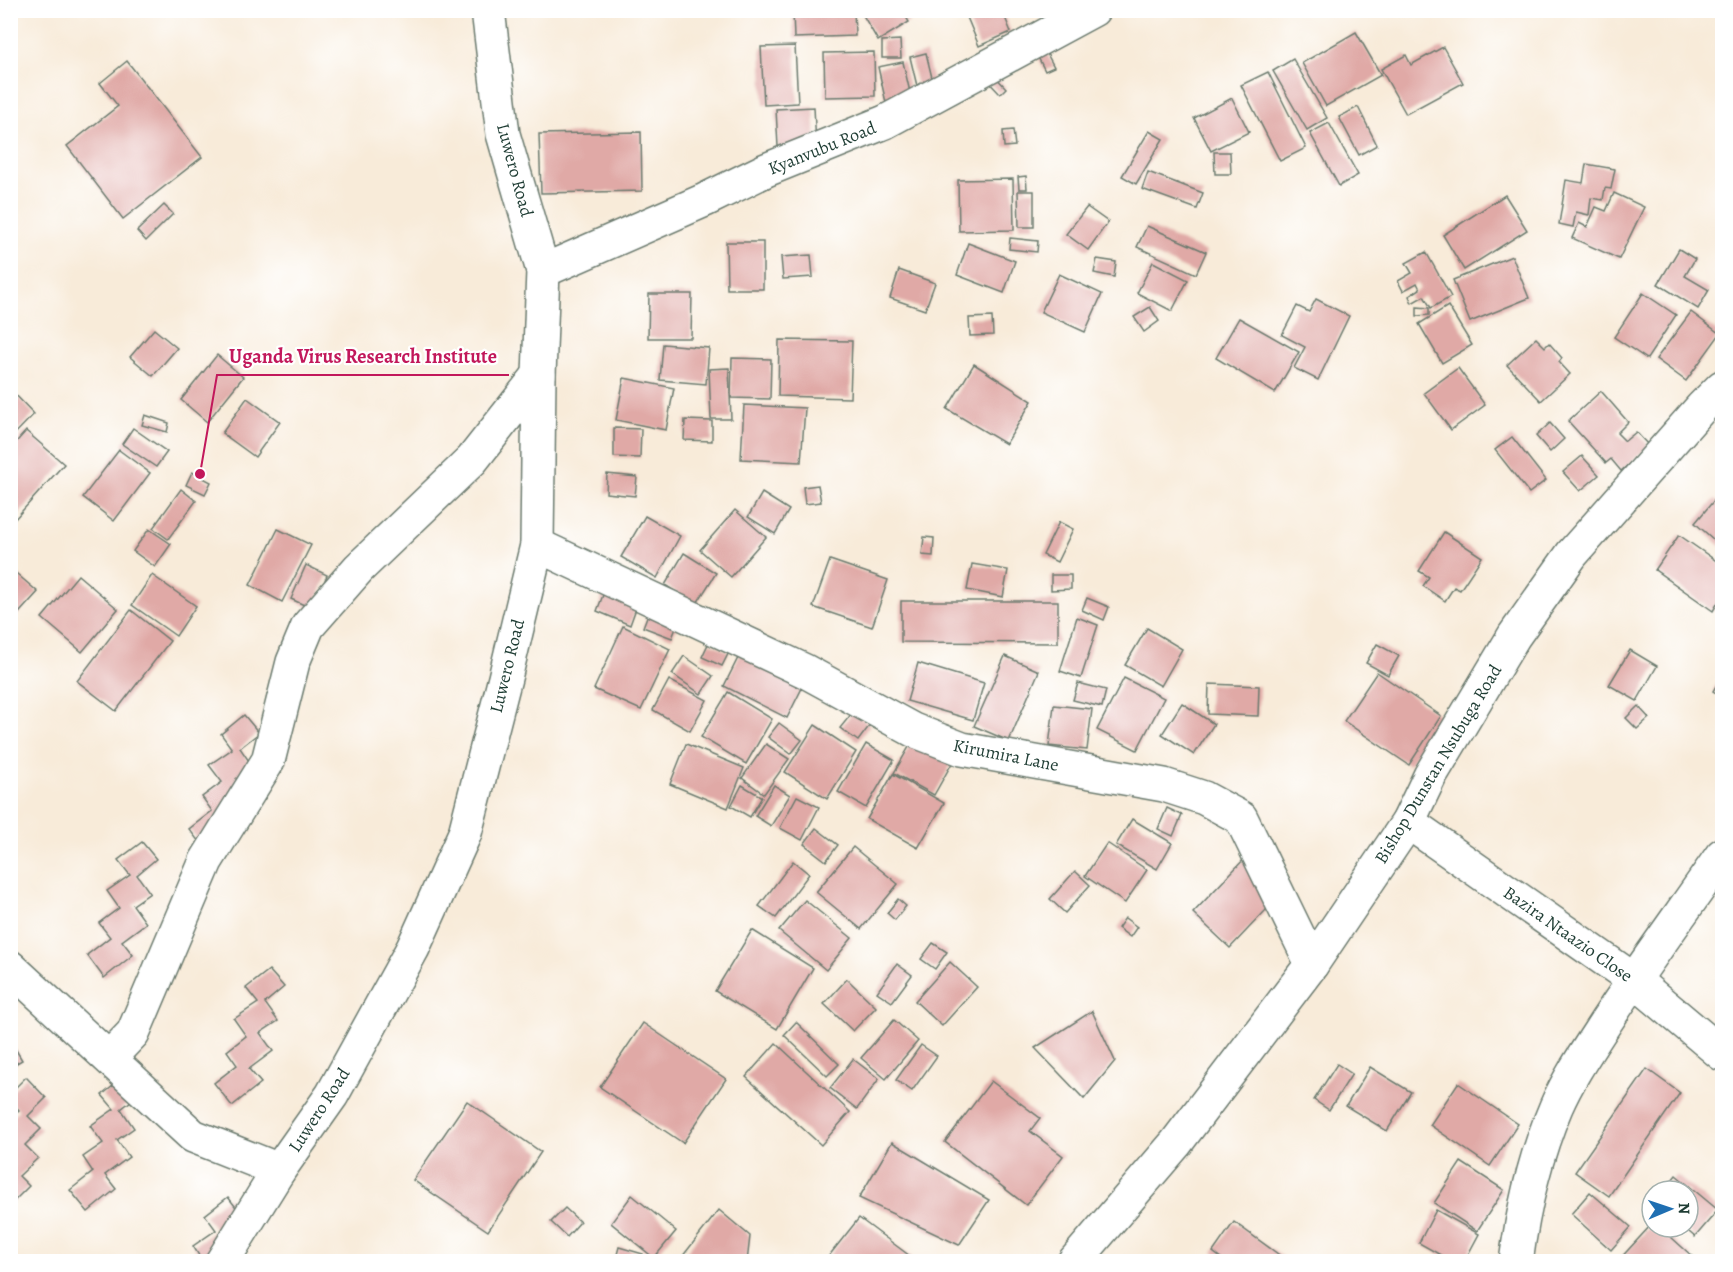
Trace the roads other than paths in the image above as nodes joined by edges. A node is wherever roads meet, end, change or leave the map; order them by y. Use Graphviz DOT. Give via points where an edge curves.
graph roads {
  1 [pos="488,10"];
  2 [pos="1093,10"];
  3 [pos="543,271"];
  4 [pos="539,375"];
  5 [pos="1716,403"];
  6 [pos="537,545"];
  7 [pos="1408,822"];
  8 [pos="1722,855"];
  9 [pos="1312,964"];
  10 [pos="10,967"];
  11 [pos="1634,980"];
  12 [pos="1722,1054"];
  13 [pos="110,1057"];
  14 [pos="279,1170"];
  15 [pos="222,1262"];
  16 [pos="1074,1262"];
  17 [pos="1516,1262"];
  1 -- 3 [label="street, Luwero Road" via="503,134"];
  2 -- 3 [label="street, Kyanvubu Road" via="885,122 766,170"];
  3 -- 4 [label="street, Luwero Road"];
  4 -- 6 [label="street, Luwero Road"];
  4 -- 13 [label="street" via="472,460 359,568 308,626 293,662 268,761 206,861 133,1033"];
  5 -- 7 [label="street, Bishop Dunstan Nsubuga Road" via="1572,554 1514,636 1430,776"];
  6 -- 9 [label="street, Kirumira Lane" via="805,671 939,741 1164,785 1204,798 1241,818"];
  6 -- 14 [label="street, Luwero Road" via="465,833 413,948 337,1086"];
  7 -- 9 [label="street, Bishop Dunstan Nsubuga Road"];
  7 -- 11 [label="street, Bazira Ntaazio Close"];
  8 -- 11 [label="street"];
  9 -- 16 [label="street, Bishop Dunstan Nsubuga Road" via="1176,1143"];
  10 -- 13 [label="street"];
  11 -- 12 [label="street, Bazira Ntaazio Close"];
  11 -- 17 [label="street" via="1557,1106 1537,1161"];
  13 -- 14 [label="street" via="193,1136"];
  14 -- 15 [label="street, Luwero Road"];
}
